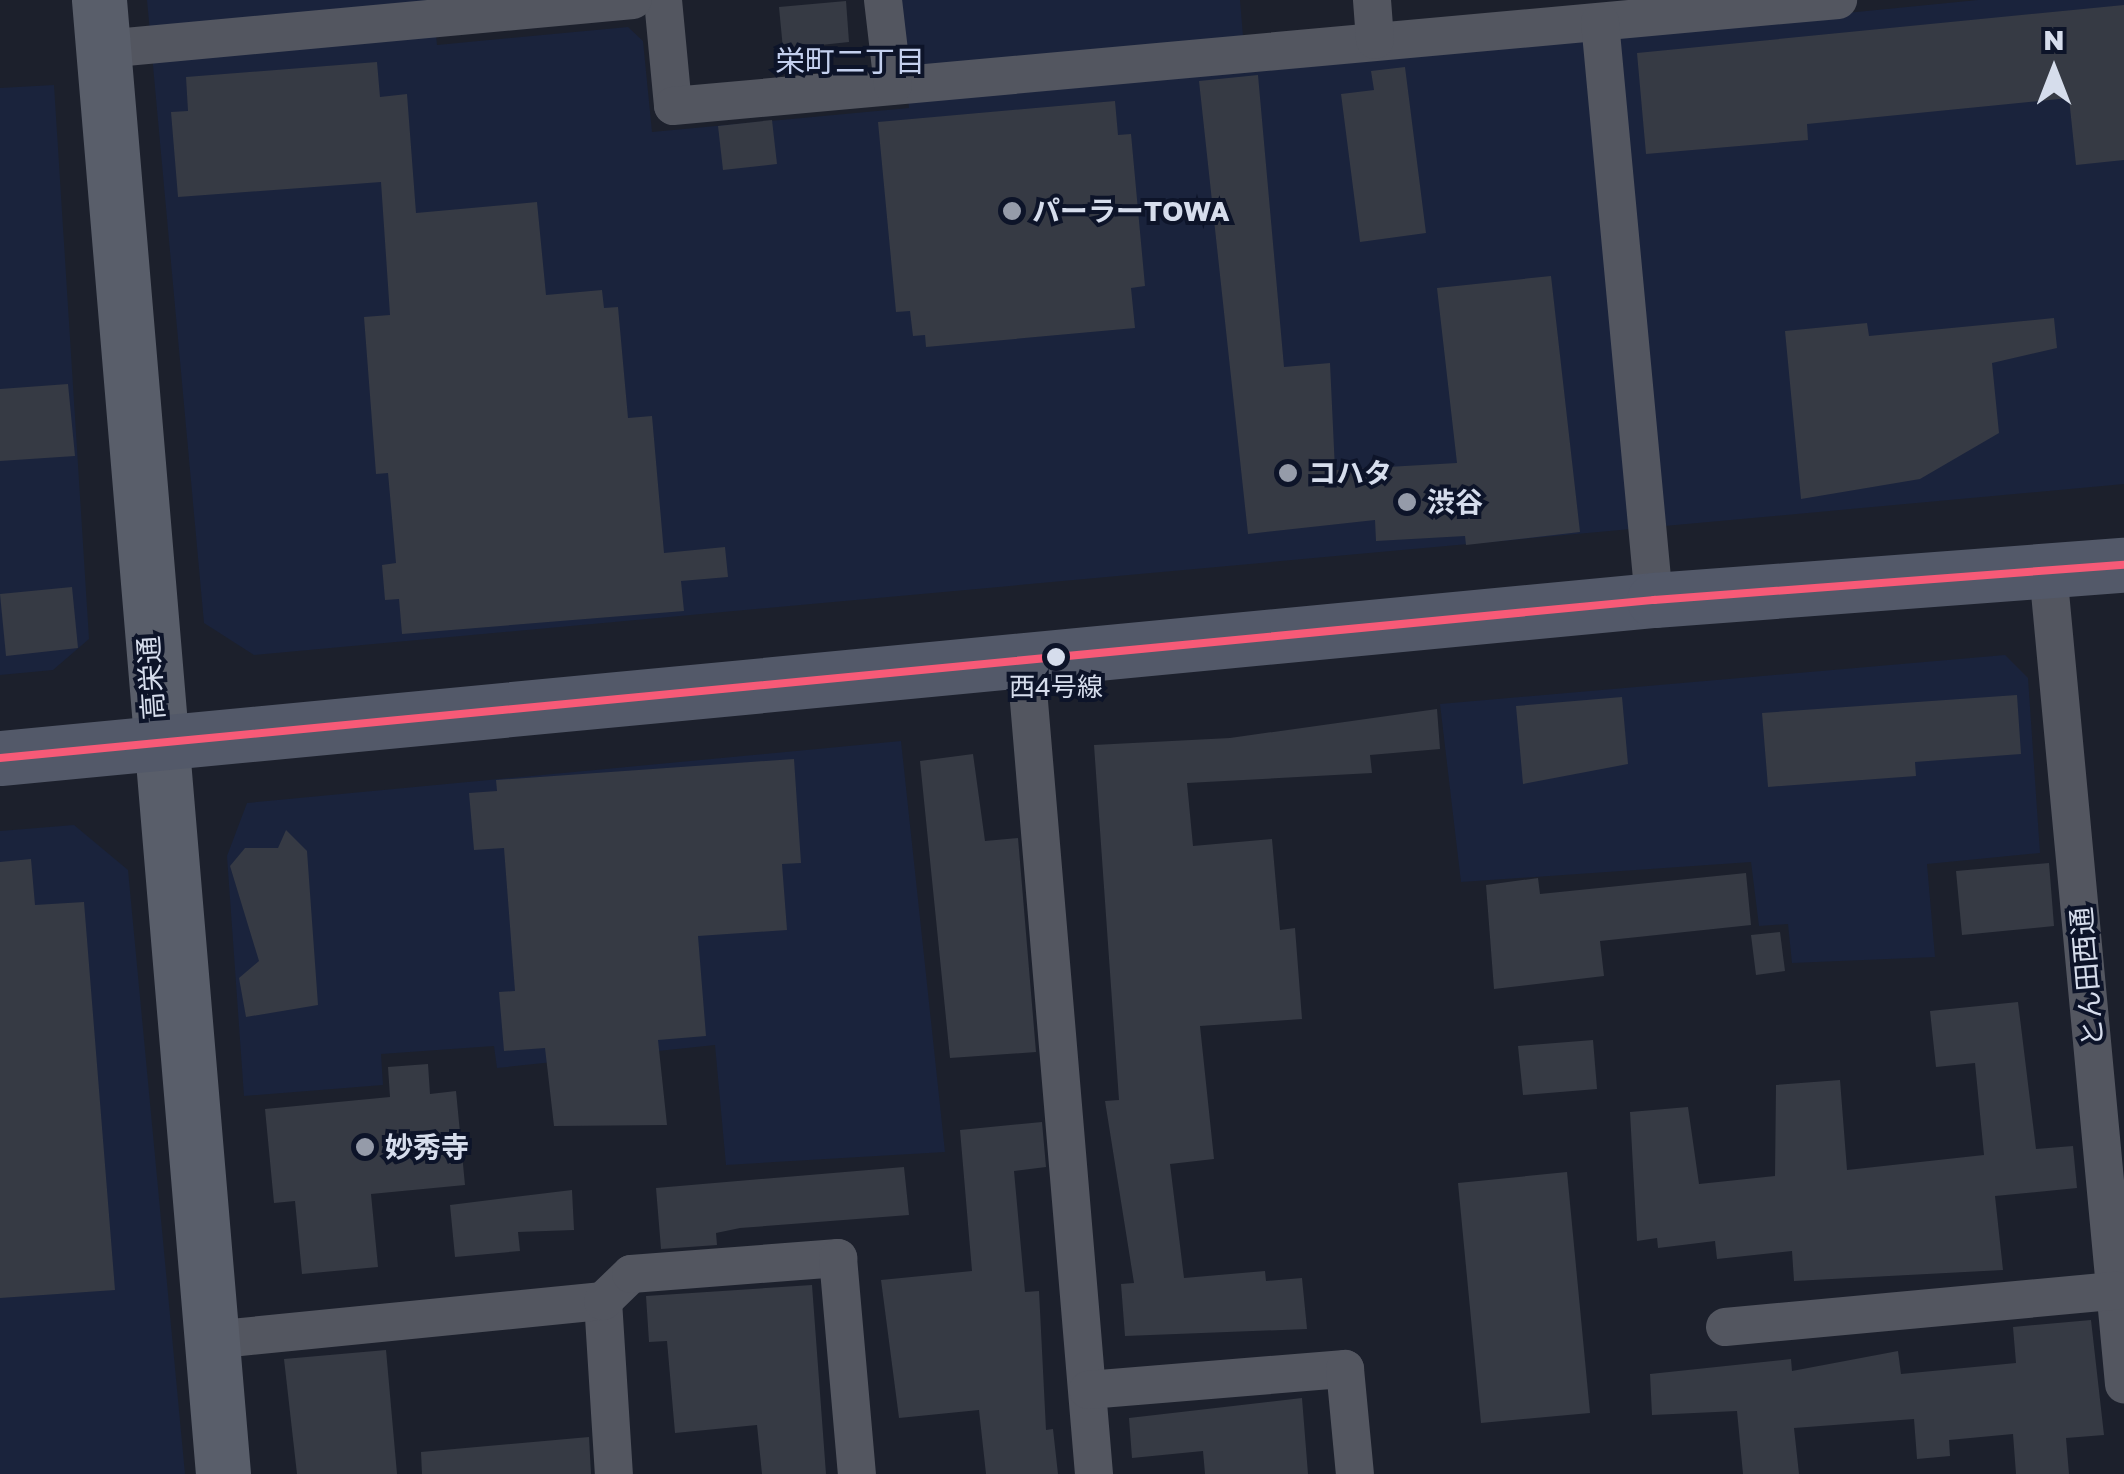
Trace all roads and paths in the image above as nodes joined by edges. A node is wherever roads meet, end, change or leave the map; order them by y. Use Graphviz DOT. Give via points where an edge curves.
graph roads {
  1 [pos="633,0"];
  2 [pos="663,0"];
  3 [pos="883,0"];
  4 [pos="1372,0"];
  5 [pos="1838,0"];
  6 [pos="1758,4"];
  7 [pos="459,7"];
  8 [pos="1600,22"];
  9 [pos="101,25"];
  10 [pos="1376,40"];
  11 [pos="893,85"];
  12 [pos="2124,565"];
  13 [pos="2048,571"];
  14 [pos="1654,600"];
  15 [pos="1026,666"];
  16 [pos="156,742"];
  17 [pos="0,758"];
  18 [pos="2109,1054"];
  19 [pos="2116,1291"];
  20 [pos="603,1301"];
  21 [pos="1725,1327"];
  22 [pos="2122,1336"];
  23 [pos="211,1340"];
  24 [pos="2124,1384"];
  25 [pos="1088,1390"];
  26 [pos="224,1474"];
  27 [pos="614,1474"];
  28 [pos="857,1474"];
  29 [pos="1094,1474"];
  30 [pos="1355,1474"];
  1 -- 7 [label="street"];
  2 -- 11 [label="street" via="673,106"];
  3 -- 11 [label="street"];
  4 -- 10 [label="street"];
  5 -- 6 [label="street"];
  6 -- 8 [label="street"];
  7 -- 9 [label="street"];
  8 -- 10 [label="street"];
  8 -- 14 [label="street"];
  9 -- 16 [label="street, 高栄通"];
  10 -- 11 [label="street"];
  12 -- 13 [label="highway"];
  13 -- 14 [label="highway"];
  13 -- 18 [label="street, とん田西通"];
  14 -- 15 [label="highway"];
  15 -- 16 [label="highway"];
  15 -- 25 [label="street"];
  16 -- 17 [label="highway"];
  16 -- 23 [label="street, 高栄通"];
  18 -- 19 [label="street, とん田西通"];
  19 -- 21 [label="street"];
  19 -- 22 [label="street, とん田西通"];
  20 -- 23 [label="street"];
  20 -- 27 [label="street"];
  20 -- 28 [label="street" via="631,1274 838,1258"];
  22 -- 24 [label="street, とん田西通"];
  23 -- 26 [label="street, 高栄通"];
  25 -- 29 [label="street"];
  25 -- 30 [label="street" via="1345,1369"];
}
